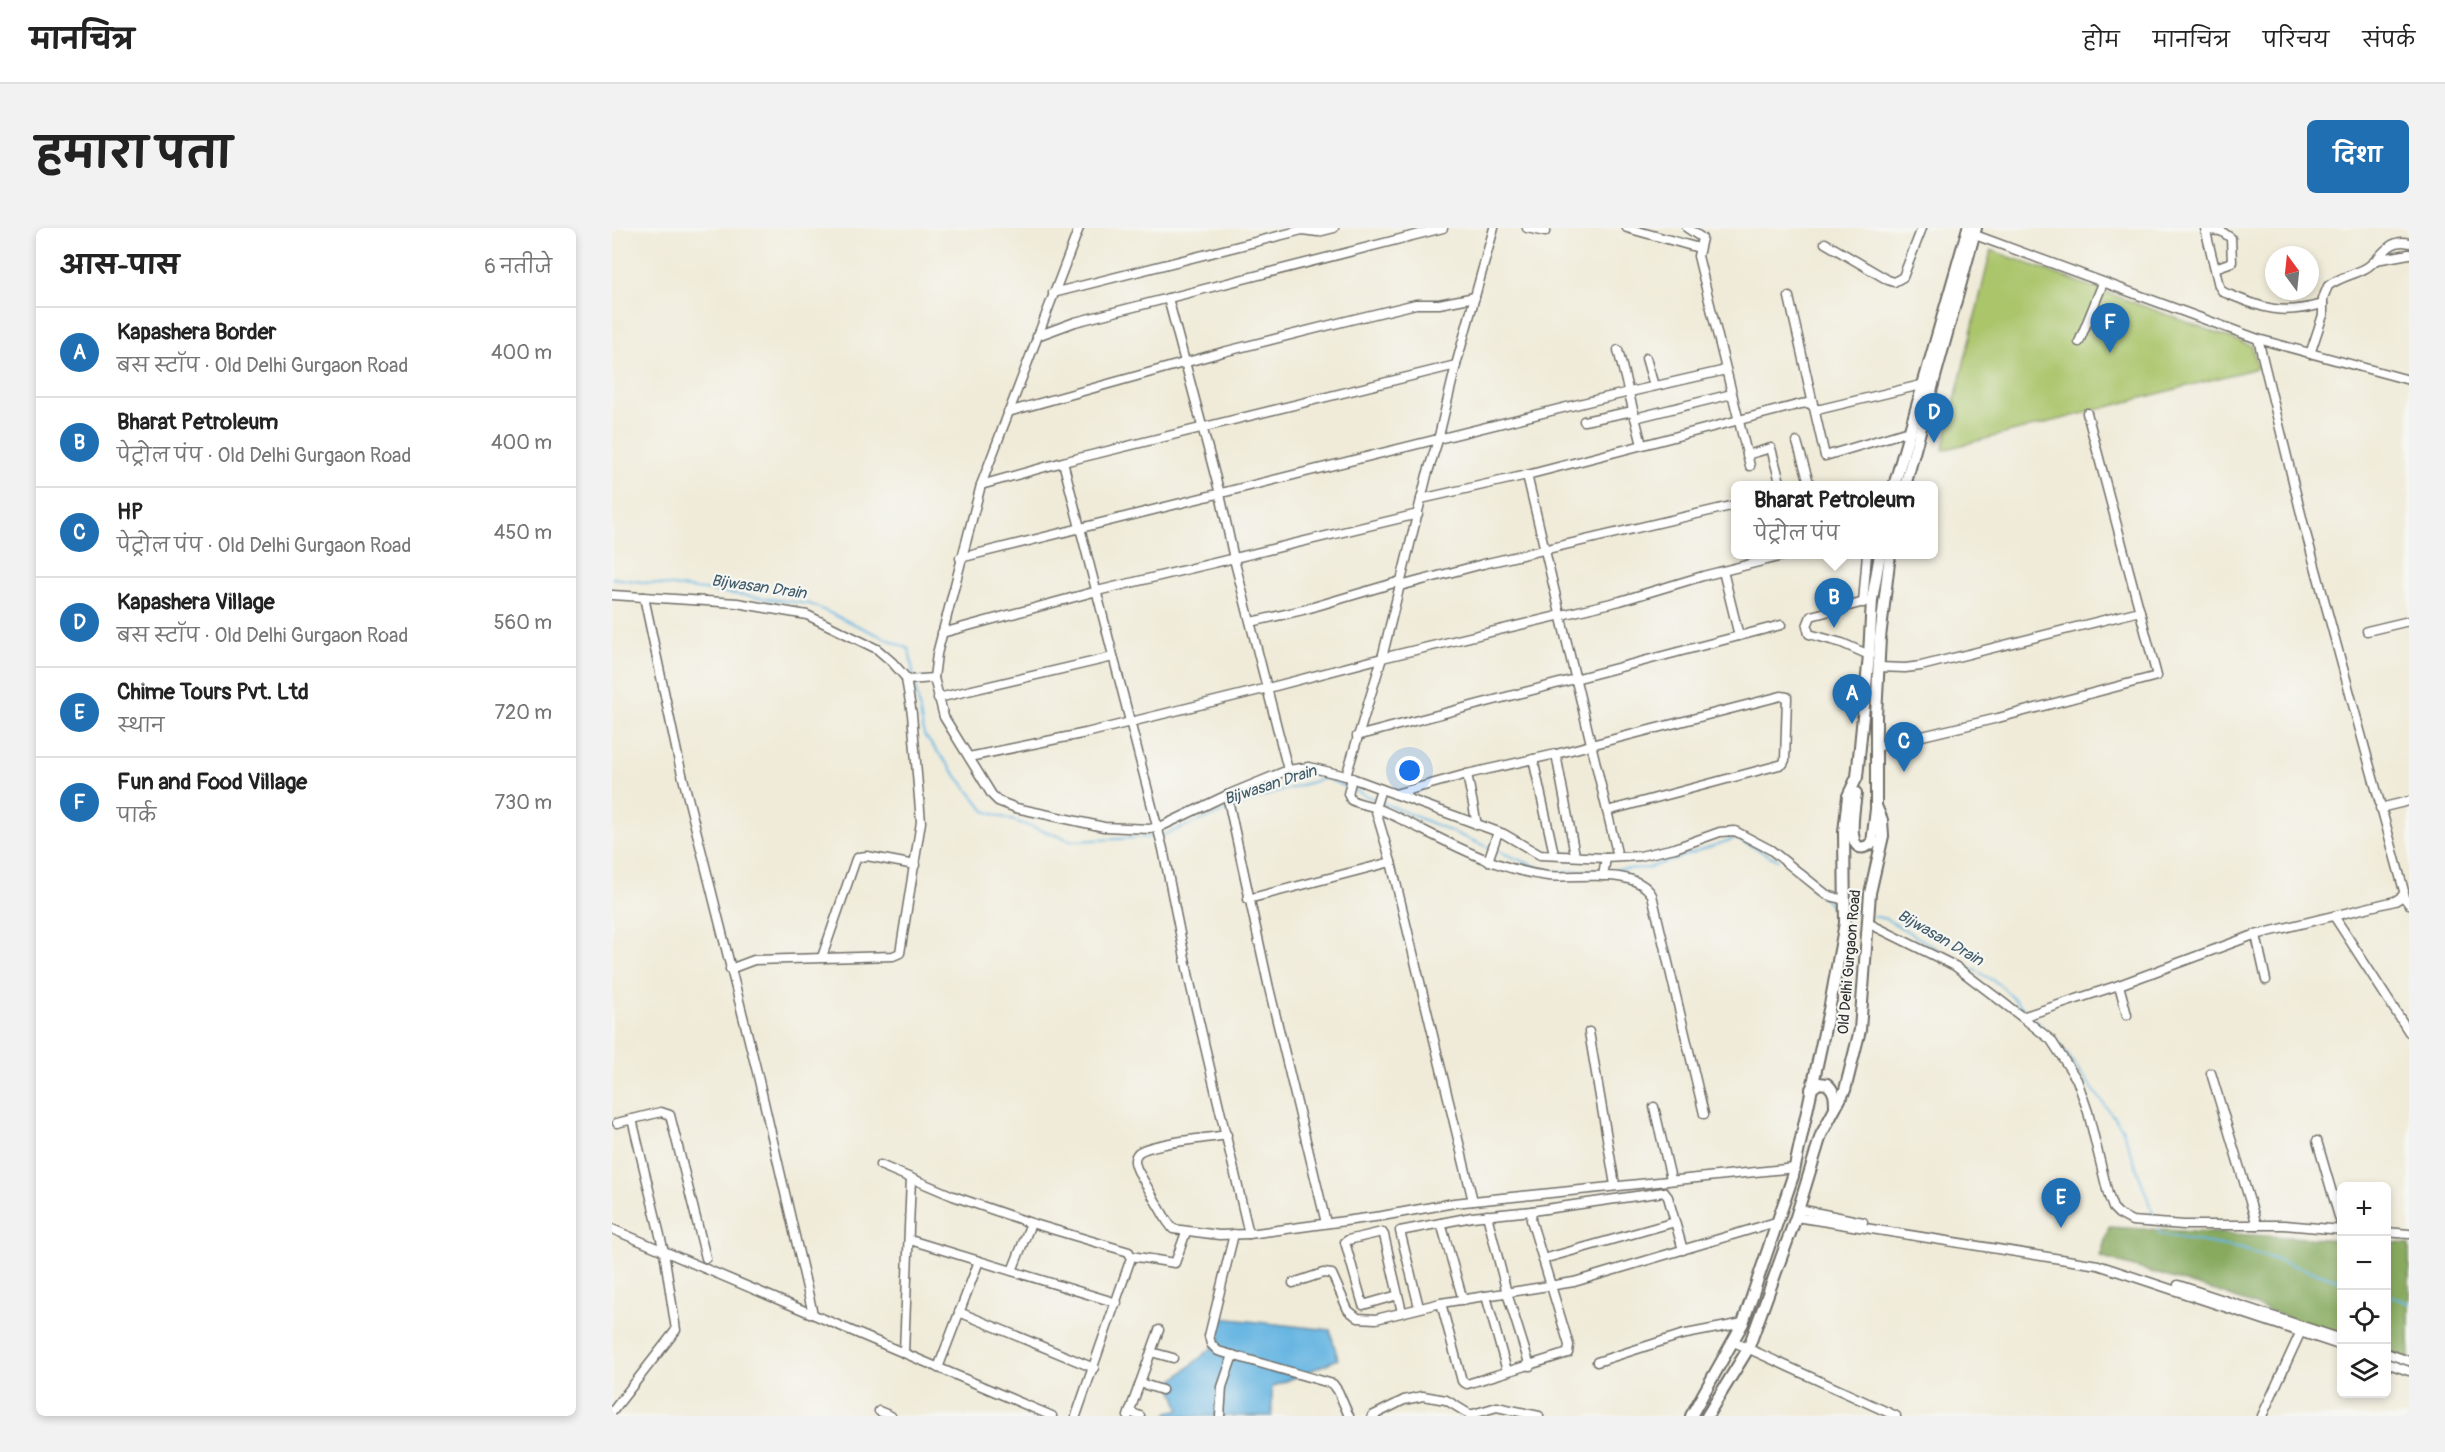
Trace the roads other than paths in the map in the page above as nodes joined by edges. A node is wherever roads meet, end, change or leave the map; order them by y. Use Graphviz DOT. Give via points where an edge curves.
graph roads {
  1 [pos="1078,228"];
  2 [pos="1334,228"];
  3 [pos="1443,228"];
  4 [pos="1494,228"];
  5 [pos="1527,228"];
  6 [pos="1546,228"];
  7 [pos="1627,228"];
  8 [pos="1687,228"];
  9 [pos="1922,228"];
  10 [pos="2205,229"];
  11 [pos="1970,230"];
  12 [pos="1826,243"];
  13 [pos="2409,243"];
  14 [pos="1700,248"];
  15 [pos="2409,254"];
  16 [pos="2376,261"];
  17 [pos="2215,268"];
  18 [pos="2103,283"];
  19 [pos="1053,293"];
  20 [pos="1475,297"];
  21 [pos="1789,297"];
  22 [pos="1168,298"];
  23 [pos="2323,304"];
  24 [pos="1037,336"];
  25 [pos="2258,339"];
  26 [pos="2079,342"];
  27 [pos="1618,350"];
  28 [pos="2310,354"];
  29 [pos="1646,358"];
  30 [pos="1186,362"];
  31 [pos="1456,365"];
  32 [pos="1726,370"];
  33 [pos="2409,380"];
  34 [pos="1922,385"];
  35 [pos="1654,386"];
  36 [pos="1628,392"];
  37 [pos="1732,394"];
  38 [pos="1814,406"];
  39 [pos="1008,412"];
  40 [pos="2086,412"];
  41 [pos="1634,414"];
  42 [pos="1738,420"];
  43 [pos="1584,421"];
  44 [pos="1203,428"];
  45 [pos="1909,431"];
  46 [pos="1438,440"];
  47 [pos="1797,442"];
  48 [pos="1642,445"];
  49 [pos="1747,455"];
  50 [pos="1063,462"];
  51 [pos="1750,466"];
  52 [pos="1527,474"];
  53 [pos="1780,481"];
  54 [pos="1809,481"];
  55 [pos="1895,481"];
  56 [pos="1906,481"];
  57 [pos="981,485"];
  58 [pos="1220,494"];
  59 [pos="1421,499"];
  60 [pos="1731,506"];
  61 [pos="1418,514"];
  62 [pos="1080,528"];
  63 [pos="1545,550"];
  64 [pos="960,558"];
  65 [pos="1234,559"];
  66 [pos="1774,559"];
  67 [pos="1867,559"];
  68 [pos="1879,559"];
  69 [pos="1890,559"];
  70 [pos="1724,571"];
  71 [pos="1400,584"];
  72 [pos="1097,591"];
  73 [pos="612,595"];
  74 [pos="644,597"];
  75 [pos="1867,601"];
  76 [pos="2140,611"];
  77 [pos="1561,615"];
  78 [pos="2409,621"];
  79 [pos="1251,622"];
  80 [pos="1781,626"];
  81 [pos="2367,631"];
  82 [pos="942,633"];
  83 [pos="1739,636"];
  84 [pos="1869,655"];
  85 [pos="1113,657"];
  86 [pos="1382,658"];
  87 [pos="1879,667"];
  88 [pos="932,678"];
  89 [pos="1575,678"];
  90 [pos="909,682"];
  91 [pos="1268,688"];
  92 [pos="938,698"];
  93 [pos="1130,721"];
  94 [pos="1357,736"];
  95 [pos="1590,744"];
  96 [pos="1876,747"];
  97 [pos="1556,754"];
  98 [pos="969,757"];
  99 [pos="1533,759"];
  100 [pos="1288,770"];
  101 [pos="1467,774"];
  102 [pos="1857,777"];
  103 [pos="1349,779"];
  104 [pos="1379,791"];
  105 [pos="1395,794"];
  106 [pos="1227,795"];
  107 [pos="2409,801"];
  108 [pos="1376,806"];
  109 [pos="1876,806"];
  110 [pos="2380,808"];
  111 [pos="1607,810"];
  112 [pos="1477,825"];
  113 [pos="1158,831"];
  114 [pos="1497,834"];
  115 [pos="1554,854"];
  116 [pos="1575,855"];
  117 [pos="1618,857"];
  118 [pos="1489,859"];
  119 [pos="1391,862"];
  120 [pos="915,865"];
  121 [pos="1604,867"];
  122 [pos="1248,899"];
  123 [pos="2406,900"];
  124 [pos="1844,905"];
  125 [pos="2334,916"];
  126 [pos="1868,917"];
  127 [pos="2256,935"];
  128 [pos="822,957"];
  129 [pos="730,969"];
  130 [pos="2266,980"];
  131 [pos="2119,985"];
  132 [pos="2127,1015"];
  133 [pos="2022,1017"];
  134 [pos="1589,1032"];
  135 [pos="2409,1032"];
  136 [pos="2211,1073"];
  137 [pos="1812,1089"];
  138 [pos="1654,1107"];
  139 [pos="1835,1109"];
  140 [pos="1704,1114"];
  141 [pos="632,1119"];
  142 [pos="617,1123"];
  143 [pos="1227,1135"];
  144 [pos="2317,1141"];
  145 [pos="880,1165"];
  146 [pos="1795,1168"];
  147 [pos="911,1178"];
  148 [pos="1671,1179"];
  149 [pos="1615,1185"];
  150 [pos="1473,1201"];
  151 [pos="1532,1211"];
  152 [pos="2337,1211"];
  153 [pos="1798,1213"];
  154 [pos="1487,1215"];
  155 [pos="1675,1222"];
  156 [pos="1776,1222"];
  157 [pos="1031,1223"];
  158 [pos="1326,1223"];
  159 [pos="1441,1223"];
  160 [pos="2257,1225"];
  161 [pos="2337,1228"];
  162 [pos="612,1229"];
  163 [pos="1186,1232"];
  164 [pos="2391,1232"];
  165 [pos="1234,1234"];
  166 [pos="1249,1234"];
  167 [pos="2409,1234"];
  168 [pos="910,1240"];
  169 [pos="1683,1250"];
  170 [pos="664,1252"];
  171 [pos="1131,1256"];
  172 [pos="706,1258"];
  173 [pos="1543,1259"];
  174 [pos="979,1261"];
  175 [pos="1012,1271"];
  176 [pos="1293,1283"];
  177 [pos="1551,1286"];
  178 [pos="1507,1293"];
  179 [pos="1398,1295"];
  180 [pos="1486,1296"];
  181 [pos="1463,1299"];
  182 [pos="1117,1303"];
  183 [pos="1441,1303"];
  184 [pos="1419,1307"];
  185 [pos="959,1312"];
  186 [pos="1402,1312"];
  187 [pos="813,1314"];
  188 [pos="1743,1323"];
  189 [pos="2302,1329"];
  190 [pos="1159,1330"];
  191 [pos="2337,1337"];
  192 [pos="1734,1342"];
  193 [pos="2337,1344"];
  194 [pos="1748,1349"];
  195 [pos="903,1352"];
  196 [pos="1151,1352"];
  197 [pos="1233,1355"];
  198 [pos="2391,1355"];
  199 [pos="1173,1358"];
  200 [pos="2409,1360"];
  201 [pos="1597,1362"];
  202 [pos="2391,1365"];
  203 [pos="1530,1366"];
  204 [pos="938,1368"];
  205 [pos="1094,1368"];
  206 [pos="1507,1371"];
  207 [pos="2409,1371"];
  208 [pos="1140,1383"];
  209 [pos="1162,1390"];
  210 [pos="879,1411"];
  211 [pos="612,1412"];
  212 [pos="1129,1414"];
  213 [pos="891,1416"];
  214 [pos="1052,1416"];
  215 [pos="1076,1416"];
  216 [pos="1140,1416"];
  217 [pos="1220,1416"];
  218 [pos="1349,1416"];
  219 [pos="1372,1416"];
  220 [pos="1539,1416"];
  221 [pos="1691,1416"];
  222 [pos="1707,1416"];
  223 [pos="1896,1416"];
  224 [pos="2262,1416"];
  1 -- 19 [label="street"];
  2 -- 19 [label="street" via="1302,230"];
  3 -- 22 [label="street"];
  4 -- 20 [label="street"];
  5 -- 6 [label="street" via="1545,232"];
  7 -- 14 [label="street"];
  8 -- 14 [label="street" via="1701,236"];
  9 -- 12 [label="street" via="1903,277 1894,282"];
  10 -- 17 [label="street"];
  10 -- 17 [label="street" via="2221,231 2231,238 2232,262"];
  11 -- 18 [label="street"];
  11 -- 34 [label="main road"];
  11 -- 56 [label="main road"];
  13 -- 16 [label="street" via="2394,243"];
  14 -- 32 [label="street" via="1698,256"];
  15 -- 16 [label="street"];
  16 -- 23 [label="street" via="2330,284"];
  17 -- 23 [label="street" via="2220,290 2258,305 2279,311"];
  18 -- 25 [label="street"];
  18 -- 26 [label="street"];
  19 -- 24 [label="street"];
  20 -- 30 [label="street" via="1416,304"];
  20 -- 31 [label="street"];
  21 -- 38 [label="street"];
  22 -- 24 [label="street"];
  22 -- 30 [label="street"];
  23 -- 28 [label="street"];
  24 -- 39 [label="street"];
  25 -- 28 [label="street"];
  25 -- 110 [label="street"];
  27 -- 36 [label="street"];
  28 -- 33 [label="street"];
  29 -- 35 [label="street"];
  30 -- 39 [label="street"];
  30 -- 44 [label="street"];
  31 -- 44 [label="street"];
  31 -- 46 [label="street"];
  32 -- 35 [label="street"];
  32 -- 37 [label="street"];
  34 -- 38 [label="street" via="1821,409"];
  34 -- 45 [label="main road"];
  35 -- 36 [label="street"];
  36 -- 41 [label="street"];
  36 -- 46 [label="street"];
  37 -- 41 [label="street"];
  37 -- 42 [label="street"];
  38 -- 42 [label="street" via="1801,404"];
  38 -- 45 [label="street" via="1825,456"];
  39 -- 57 [label="street"];
  40 -- 76 [label="street"];
  41 -- 43 [label="street"];
  41 -- 48 [label="street"];
  42 -- 48 [label="street"];
  42 -- 49 [label="street"];
  44 -- 50 [label="street"];
  44 -- 58 [label="street"];
  45 -- 55 [label="main road"];
  46 -- 58 [label="street"];
  46 -- 59 [label="street"];
  47 -- 54 [label="street"];
  48 -- 52 [label="street"];
  49 -- 51 [label="street"];
  49 -- 53 [label="street" via="1771,448"];
  50 -- 57 [label="street"];
  50 -- 62 [label="street"];
  52 -- 59 [label="street"];
  52 -- 63 [label="street"];
  57 -- 64 [label="street"];
  58 -- 62 [label="street"];
  58 -- 65 [label="street"];
  59 -- 61 [label="street"];
  60 -- 63 [label="street"];
  61 -- 65 [label="street"];
  61 -- 71 [label="street"];
  62 -- 64 [label="street"];
  62 -- 72 [label="street"];
  63 -- 71 [label="street"];
  63 -- 77 [label="street"];
  64 -- 82 [label="street"];
  65 -- 72 [label="street"];
  65 -- 79 [label="street"];
  66 -- 70 [label="street"];
  67 -- 75 [label="street"];
  68 -- 75 [label="main road, Old Delhi Gurgaon Road"];
  69 -- 87 [label="main road, Old Delhi Gurgaon Road"];
  70 -- 77 [label="street"];
  70 -- 83 [label="street"];
  71 -- 79 [label="street"];
  71 -- 86 [label="street"];
  72 -- 82 [label="street"];
  72 -- 85 [label="street"];
  73 -- 74 [label="street"];
  74 -- 90 [label="street" via="737,603 807,615 877,649"];
  74 -- 129 [label="street" via="676,751"];
  75 -- 84 [label="main road, Old Delhi Gurgaon Road"];
  75 -- 84 [label="street" via="1811,616 1807,630"];
  76 -- 87 [label="street" via="1920,666"];
  76 -- 96 [label="street" via="2157,672 2154,678"];
  77 -- 86 [label="street"];
  77 -- 89 [label="street"];
  78 -- 81 [label="street"];
  79 -- 91 [label="street"];
  80 -- 83 [label="street"];
  82 -- 88 [label="street"];
  83 -- 89 [label="street"];
  84 -- 102 [label="main road, Old Delhi Gurgaon Road"];
  85 -- 92 [label="street"];
  85 -- 93 [label="street"];
  86 -- 91 [label="street"];
  86 -- 94 [label="street"];
  87 -- 96 [label="main road, Old Delhi Gurgaon Road"];
  88 -- 90 [label="street"];
  88 -- 92 [label="street"];
  89 -- 94 [label="street"];
  89 -- 95 [label="street"];
  90 -- 120 [label="street" via="921,816"];
  91 -- 93 [label="street"];
  91 -- 100 [label="street"];
  92 -- 98 [label="street" via="944,717"];
  93 -- 98 [label="street"];
  93 -- 113 [label="street"];
  94 -- 103 [label="street"];
  95 -- 97 [label="street"];
  95 -- 111 [label="street"];
  95 -- 111 [label="street" via="1781,696 1789,700 1783,764"];
  96 -- 109 [label="main road, Old Delhi Gurgaon Road"];
  97 -- 99 [label="street"];
  97 -- 116 [label="street"];
  98 -- 113 [label="street" via="992,795 1004,804 1113,829"];
  99 -- 101 [label="street"];
  99 -- 115 [label="street"];
  100 -- 103 [label="street" via="1309,767"];
  100 -- 106 [label="street"];
  101 -- 105 [label="street"];
  101 -- 112 [label="street"];
  102 -- 109 [label="main road" via="1852,834 1860,846 1872,843"];
  102 -- 124 [label="main road, Old Delhi Gurgaon Road" via="1848,796 1844,832"];
  103 -- 104 [label="street"];
  103 -- 108 [label="street" via="1351,800"];
  104 -- 105 [label="street"];
  104 -- 108 [label="street"];
  105 -- 112 [label="street"];
  106 -- 113 [label="street"];
  106 -- 122 [label="street"];
  107 -- 110 [label="street"];
  108 -- 118 [label="street"];
  108 -- 119 [label="street"];
  109 -- 126 [label="main road, Old Delhi Gurgaon Road" via="1883,836 1873,873"];
  110 -- 123 [label="street"];
  111 -- 117 [label="street"];
  112 -- 114 [label="street"];
  113 -- 143 [label="street"];
  114 -- 115 [label="street" via="1533,852"];
  114 -- 118 [label="street"];
  115 -- 116 [label="street"];
  116 -- 121 [label="street"];
  117 -- 121 [label="street"];
  117 -- 124 [label="street" via="1653,854 1720,832 1735,831 1771,850"];
  118 -- 121 [label="street" via="1544,875"];
  119 -- 122 [label="street"];
  119 -- 150 [label="street"];
  120 -- 128 [label="street" via="867,856 856,860"];
  120 -- 128 [label="street" via="898,955"];
  121 -- 140 [label="street" via="1644,885 1652,895"];
  122 -- 158 [label="street"];
  123 -- 125 [label="street"];
  124 -- 137 [label="main road, Old Delhi Gurgaon Road" via="1845,923"];
  125 -- 127 [label="street"];
  125 -- 135 [label="street"];
  126 -- 133 [label="street" via="1955,966"];
  126 -- 139 [label="main road, Old Delhi Gurgaon Road" via="1860,1030 1845,1090"];
  127 -- 130 [label="street"];
  127 -- 131 [label="street"];
  128 -- 129 [label="street" via="754,960"];
  129 -- 187 [label="street"];
  131 -- 132 [label="street"];
  131 -- 133 [label="street"];
  133 -- 160 [label="street" via="2051,1040 2077,1080 2108,1194 2119,1214 2132,1221"];
  134 -- 149 [label="street"];
  136 -- 160 [label="street"];
  137 -- 139 [label="main road" via="1827,1083 1835,1096"];
  137 -- 146 [label="main road, Old Delhi Gurgaon Road"];
  138 -- 148 [label="street"];
  139 -- 153 [label="main road, Old Delhi Gurgaon Road" via="1821,1135"];
  141 -- 142 [label="street"];
  141 -- 170 [label="street"];
  141 -- 172 [label="street" via="665,1111 670,1115"];
  143 -- 163 [label="street" via="1147,1148 1134,1160 1169,1225"];
  143 -- 166 [label="street"];
  144 -- 152 [label="street"];
  145 -- 147 [label="street"];
  146 -- 148 [label="street"];
  146 -- 156 [label="main road, Old Delhi Gurgaon Road"];
  147 -- 157 [label="street"];
  147 -- 168 [label="street"];
  148 -- 149 [label="street"];
  149 -- 150 [label="street"];
  150 -- 158 [label="street"];
  151 -- 154 [label="street"];
  151 -- 155 [label="street" via="1664,1192"];
  151 -- 173 [label="street"];
  153 -- 189 [label="street" via="2089,1257"];
  153 -- 194 [label="main road, Old Delhi Gurgaon Road"];
  154 -- 159 [label="street"];
  154 -- 178 [label="street"];
  155 -- 169 [label="street"];
  155 -- 173 [label="street"];
  156 -- 169 [label="street"];
  156 -- 188 [label="main road, Old Delhi Gurgaon Road"];
  157 -- 171 [label="street" via="1127,1250"];
  157 -- 175 [label="street"];
  158 -- 166 [label="street"];
  159 -- 181 [label="street"];
  159 -- 184 [label="street" via="1400,1231"];
  160 -- 161 [label="street"];
  162 -- 170 [label="street"];
  163 -- 165 [label="street"];
  163 -- 171 [label="street" via="1175,1263"];
  164 -- 167 [label="street"];
  165 -- 166 [label="street"];
  165 -- 197 [label="street" via="1209,1336 1214,1348"];
  168 -- 174 [label="street"];
  168 -- 195 [label="street"];
  169 -- 177 [label="street"];
  170 -- 187 [label="street"];
  170 -- 211 [label="street" via="675,1333"];
  171 -- 182 [label="street"];
  173 -- 177 [label="street"];
  174 -- 175 [label="street"];
  174 -- 185 [label="street"];
  175 -- 182 [label="street"];
  176 -- 186 [label="street" via="1328,1273 1335,1278 1343,1303 1358,1318 1376,1319"];
  177 -- 178 [label="street"];
  177 -- 203 [label="street" via="1569,1349 1564,1356"];
  178 -- 180 [label="street"];
  178 -- 203 [label="street"];
  179 -- 179 [label="street" via="1363,1305 1345,1242 1382,1232"];
  179 -- 186 [label="street"];
  180 -- 181 [label="street"];
  180 -- 206 [label="street"];
  181 -- 183 [label="street"];
  182 -- 205 [label="street"];
  183 -- 184 [label="street"];
  183 -- 206 [label="street" via="1463,1383"];
  184 -- 186 [label="street"];
  185 -- 204 [label="street"];
  185 -- 205 [label="street"];
  187 -- 195 [label="street"];
  188 -- 192 [label="main road, Old Delhi Gurgaon Road"];
  188 -- 201 [label="street" via="1681,1335"];
  189 -- 191 [label="street"];
  189 -- 193 [label="street"];
  189 -- 224 [label="street"];
  190 -- 196 [label="street"];
  192 -- 194 [label="street"];
  192 -- 221 [label="main road, Old Delhi Gurgaon Road"];
  194 -- 222 [label="main road, Old Delhi Gurgaon Road"];
  194 -- 223 [label="street"];
  195 -- 204 [label="street"];
  196 -- 199 [label="street"];
  196 -- 208 [label="street"];
  197 -- 217 [label="street" via="1222,1387"];
  197 -- 218 [label="street" via="1333,1384"];
  198 -- 200 [label="street"];
  202 -- 207 [label="street"];
  203 -- 206 [label="street"];
  204 -- 214 [label="street"];
  205 -- 215 [label="street"];
  208 -- 209 [label="street"];
  208 -- 212 [label="street"];
  210 -- 213 [label="street"];
  212 -- 216 [label="street"];
  219 -- 220 [label="street" via="1404,1400 1423,1396 1446,1400 1468,1414 1497,1407"];
}
